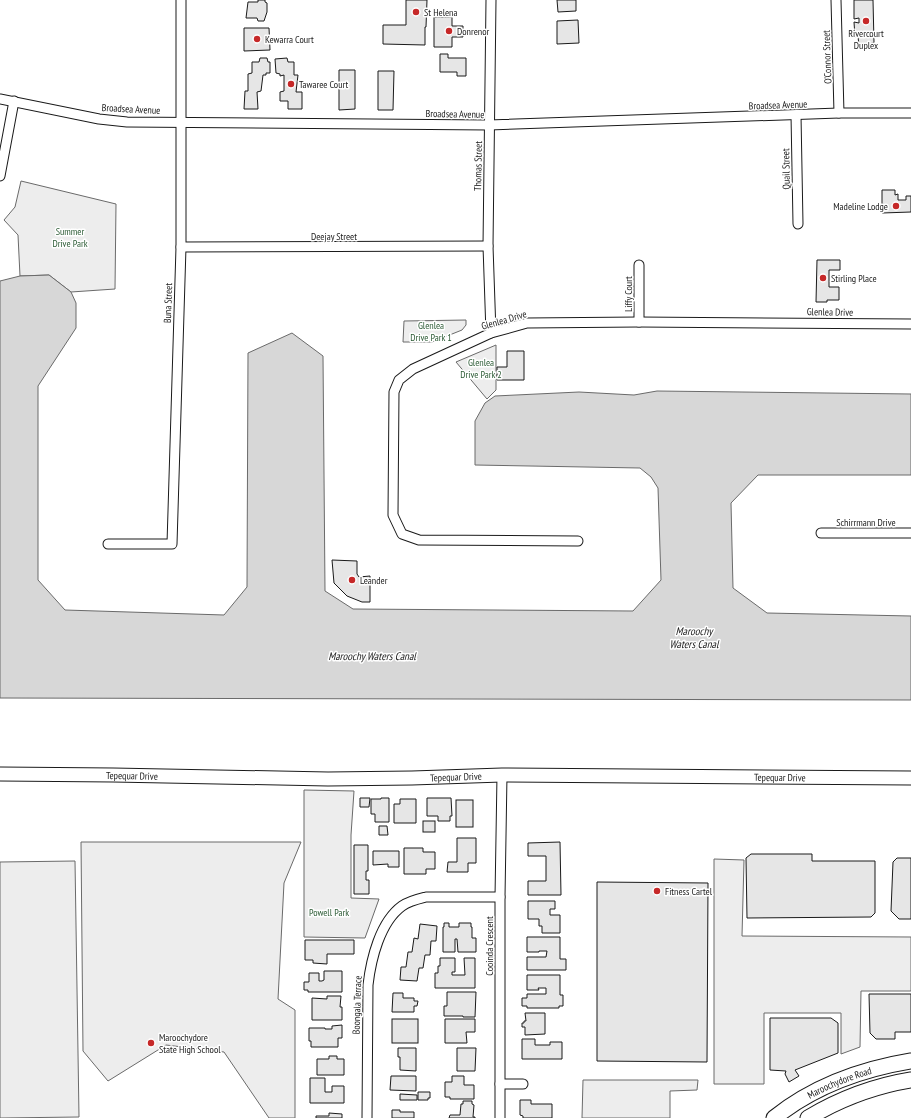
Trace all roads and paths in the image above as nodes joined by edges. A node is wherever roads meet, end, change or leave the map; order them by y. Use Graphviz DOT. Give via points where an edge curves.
graph roads {
  1 [pos="181,0"];
  2 [pos="491,0"];
  3 [pos="836,0"];
  4 [pos="0,98"];
  5 [pos="14,101"];
  6 [pos="839,113"];
  7 [pos="911,113"];
  8 [pos="796,115"];
  9 [pos="180,122"];
  10 [pos="489,125"];
  11 [pos="0,176"];
  12 [pos="798,224"];
  13 [pos="488,246"];
  14 [pos="181,247"];
  15 [pos="639,266"];
  16 [pos="639,322"];
  17 [pos="911,324"];
  18 [pos="491,333"];
  19 [pos="821,533"];
  20 [pos="911,533"];
  21 [pos="578,540"];
  22 [pos="108,544"];
  23 [pos="0,774"];
  24 [pos="502,775"];
  25 [pos="911,778"];
  26 [pos="500,898"];
  27 [pos="911,1061"];
  28 [pos="911,1080"];
  29 [pos="500,1084"];
  30 [pos="523,1084"];
  31 [pos="367,1118"];
  32 [pos="500,1118"];
  33 [pos="774,1118"];
  34 [pos="808,1118"];
  1 -- 9 [label="street, Buna Street"];
  2 -- 10 [label="street, Thomas Street"];
  3 -- 6 [label="street, O'Connor Street"];
  4 -- 5 [label="street, Broadsea Avenue"];
  5 -- 9 [label="street, Broadsea Avenue" via="99,119"];
  5 -- 11 [label="street"];
  6 -- 7 [label="street, Broadsea Avenue"];
  6 -- 8 [label="street, Broadsea Avenue"];
  8 -- 10 [label="street, Broadsea Avenue"];
  8 -- 12 [label="street, Quail Street"];
  9 -- 10 [label="street, Broadsea Avenue"];
  9 -- 14 [label="street, Buna Street"];
  10 -- 13 [label="street, Thomas Street"];
  13 -- 14 [label="street, Deejay Street"];
  13 -- 18 [label="street, Thomas Street"];
  14 -- 22 [label="street, Buna Street" via="172,544"];
  15 -- 16 [label="street, Liffy Court"];
  16 -- 17 [label="street, Glenlea Drive"];
  16 -- 18 [label="street, Glenlea Drive" via="527,323"];
  18 -- 21 [label="street, Glenlea Drive" via="414,369 399,380 394,392 396,521 402,534 419,540"];
  19 -- 20 [label="street, Schirrmann Drive"];
  23 -- 24 [label="street, Tepequar Drive" via="328,779"];
  24 -- 25 [label="street, Tepequar Drive"];
  24 -- 26 [label="street, Cooinda Crescent"];
  26 -- 29 [label="street, Cooinda Crescent"];
  26 -- 31 [label="street, Boongala Terrace" via="426,897 403,906 392,916 374,954 368,985"];
  27 -- 33 [label="main road, Maroochydore Road" via="839,1080"];
  28 -- 34 [label="main road, Maroochydore Road" via="882,1086 850,1097"];
  29 -- 30 [label="street"];
  29 -- 32 [label="street, Cooinda Crescent"];
}
